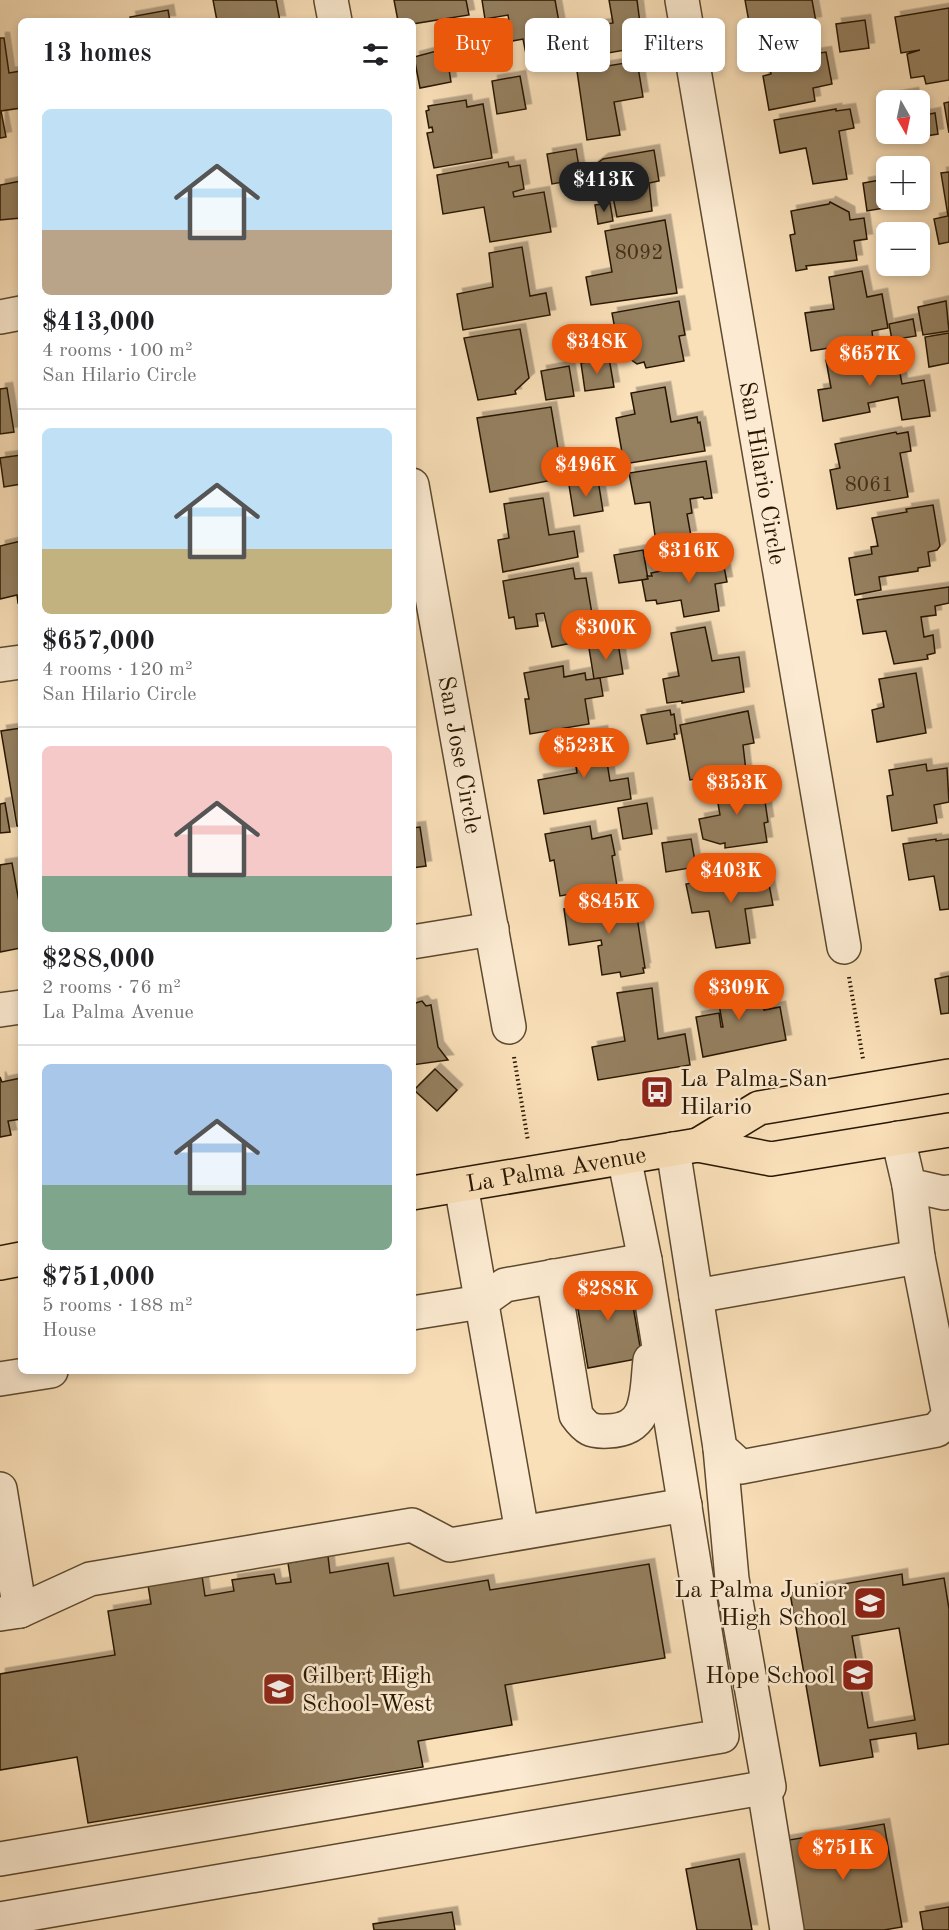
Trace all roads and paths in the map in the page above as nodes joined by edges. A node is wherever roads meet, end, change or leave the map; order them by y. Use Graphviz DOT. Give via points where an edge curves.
graph roads {
  1 [pos="331,0"];
  2 [pos="682,0"];
  3 [pos="334,18"];
  4 [pos="18,313"];
  5 [pos="0,316"];
  6 [pos="416,527"];
  7 [pos="422,590"];
  8 [pos="18,663"];
  9 [pos="0,666"];
  10 [pos="492,928"];
  11 [pos="416,941"];
  12 [pos="844,947"];
  13 [pos="18,1007"];
  14 [pos="0,1010"];
  15 [pos="509,1026"];
  16 [pos="949,1076"];
  17 [pos="868,1089"];
  18 [pos="949,1130"];
  19 [pos="898,1138"];
  20 [pos="685,1147"];
  21 [pos="624,1157"];
  22 [pos="534,1173"];
  23 [pos="461,1185"];
  24 [pos="909,1185"];
  25 [pos="416,1192"];
  26 [pos="949,1192"];
  27 [pos="918,1257"];
  28 [pos="18,1260"];
  29 [pos="645,1260"];
  30 [pos="0,1263"];
  31 [pos="553,1276"];
  32 [pos="696,1296"];
  33 [pos="481,1302"];
  34 [pos="416,1312"];
  35 [pos="32,1374"];
  36 [pos="0,1379"];
  37 [pos="720,1448"];
  38 [pos="0,1489"];
  39 [pos="685,1505"];
  40 [pos="522,1532"];
  41 [pos="10,1612"];
  42 [pos="764,1788"];
  43 [pos="0,1859"];
  44 [pos="0,1919"];
  45 [pos="787,1930"];
  1 -- 3 [label="street"];
  2 -- 12 [label="street, San Hilario Circle"];
  4 -- 5 [label="street"];
  6 -- 7 [label="street, San Jose Circle"];
  7 -- 10 [label="street, San Jose Circle"];
  8 -- 9 [label="street"];
  10 -- 11 [label="street"];
  10 -- 15 [label="street, San Jose Circle"];
  12 -- 17 [label="path"];
  13 -- 14 [label="street"];
  15 -- 22 [label="path"];
  16 -- 17 [label="main road, La Palma Avenue"];
  17 -- 20 [label="main road, La Palma Avenue" via="759,1108"];
  18 -- 19 [label="main road, La Palma Avenue"];
  19 -- 20 [label="main road, La Palma Avenue" via="771,1159"];
  19 -- 24 [label="street"];
  20 -- 21 [label="main road, La Palma Avenue"];
  20 -- 32 [label="street"];
  21 -- 22 [label="main road, La Palma Avenue"];
  21 -- 29 [label="street"];
  22 -- 23 [label="main road, La Palma Avenue"];
  23 -- 25 [label="main road, La Palma Avenue"];
  23 -- 33 [label="street"];
  24 -- 26 [label="street"];
  24 -- 27 [label="street"];
  27 -- 32 [label="street"];
  27 -- 37 [label="street" via="949,1415 937,1430 741,1467"];
  28 -- 30 [label="main road"];
  29 -- 31 [label="street"];
  29 -- 31 [label="street" via="637,1270 650,1354 644,1411 632,1425 612,1431 584,1427 576,1415"];
  29 -- 39 [label="street"];
  31 -- 33 [label="street" via="505,1284"];
  32 -- 37 [label="street"];
  33 -- 34 [label="street"];
  33 -- 40 [label="street"];
  35 -- 36 [label="street"];
  37 -- 42 [label="street" via="732,1579 769,1787"];
  38 -- 41 [label="street"];
  39 -- 40 [label="street"];
  39 -- 43 [label="street" via="722,1736"];
  40 -- 41 [label="street" via="450,1545 412,1525 90,1579"];
  42 -- 44 [label="street"];
  42 -- 45 [label="street"];
}
